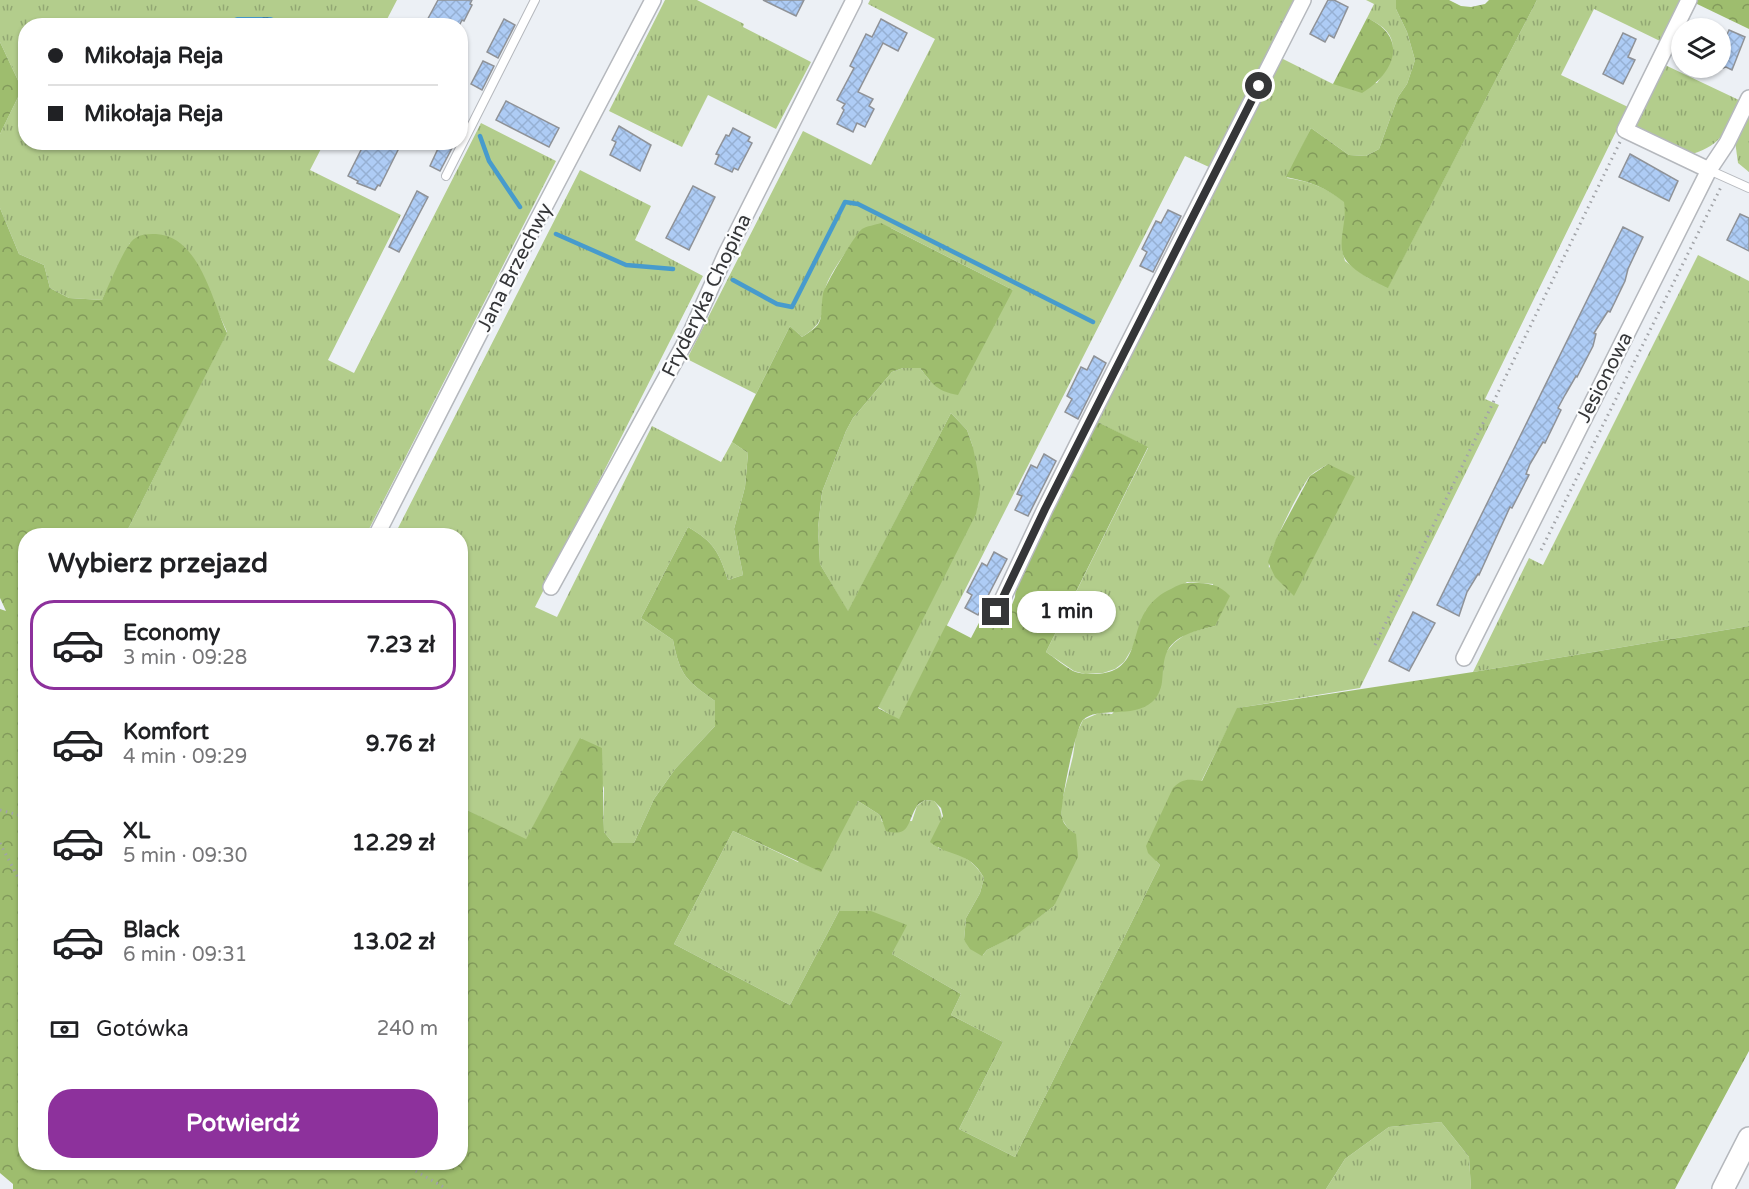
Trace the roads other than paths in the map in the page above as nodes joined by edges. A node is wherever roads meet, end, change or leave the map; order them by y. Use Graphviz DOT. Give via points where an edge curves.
graph roads {
  1 [pos="535,0"];
  2 [pos="652,0"];
  3 [pos="854,0"];
  4 [pos="1303,0"];
  5 [pos="1689,0"];
  6 [pos="1749,98"];
  7 [pos="468,132"];
  8 [pos="459,150"];
  9 [pos="1709,170"];
  10 [pos="446,176"];
  11 [pos="1749,188"];
  12 [pos="380,528"];
  13 [pos="551,587"];
  14 [pos="996,612"];
  15 [pos="1464,658"];
  16 [pos="1749,1138"];
  17 [pos="1723,1189"];
  1 -- 7 [label="lane"];
  2 -- 12 [label="street, Jana Brzechwy"];
  3 -- 13 [label="street, Fryderyka Chopina" via="692,330"];
  4 -- 14 [label="street"];
  5 -- 9 [label="street" via="1625,130"];
  6 -- 9 [label="street, Jesionowa"];
  8 -- 10 [label="lane"];
  9 -- 11 [label="lane"];
  9 -- 15 [label="street, Jesionowa"];
  16 -- 17 [label="main road"];
}
